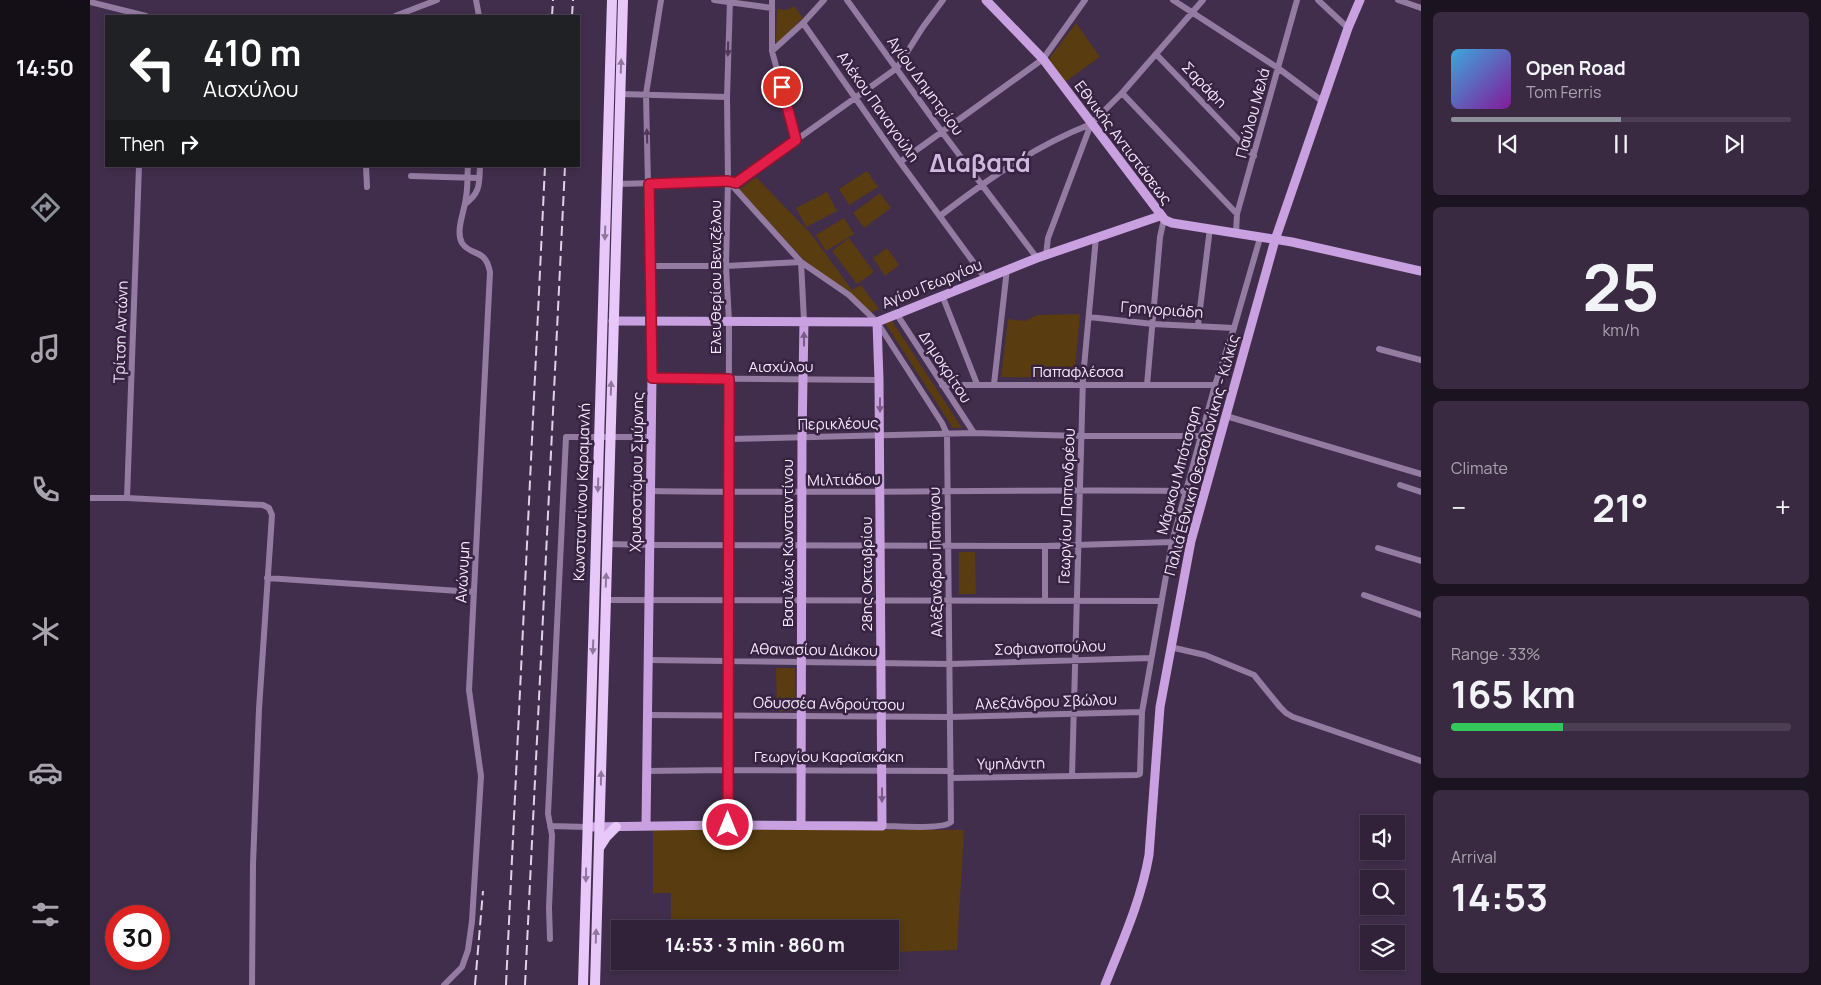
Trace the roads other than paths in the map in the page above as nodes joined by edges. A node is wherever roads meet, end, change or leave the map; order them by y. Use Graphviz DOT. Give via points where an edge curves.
graph roads {
  1 [pos="436,0"];
  2 [pos="476,0"];
  3 [pos="612,0"];
  4 [pos="623,0"];
  5 [pos="661,0"];
  6 [pos="714,0"];
  7 [pos="772,0"];
  8 [pos="824,0"];
  9 [pos="847,0"];
  10 [pos="943,0"];
  11 [pos="986,0"];
  12 [pos="1085,0"];
  13 [pos="1173,0"];
  14 [pos="1203,0"];
  15 [pos="1297,0"];
  16 [pos="1318,0"];
  17 [pos="1360,0"];
  18 [pos="1398,0"];
  19 [pos="730,1"];
  20 [pos="90,2"];
  21 [pos="772,8"];
  22 [pos="1421,8"];
  23 [pos="1192,13"];
  24 [pos="139,15"];
  25 [pos="398,15"];
  26 [pos="479,15"];
  27 [pos="803,23"];
  28 [pos="1348,28"];
  29 [pos="772,51"];
  30 [pos="1156,54"];
  31 [pos="1043,59"];
  32 [pos="897,68"];
  33 [pos="1278,68"];
  34 [pos="1122,93"];
  35 [pos="620,94"];
  36 [pos="646,94"];
  37 [pos="727,97"];
  38 [pos="856,98"];
  39 [pos="1322,101"];
  40 [pos="1091,124"];
  41 [pos="942,132"];
  42 [pos="796,140"];
  43 [pos="1254,156"];
  44 [pos="900,162"];
  45 [pos="138,167"];
  46 [pos="366,167"];
  47 [pos="468,167"];
  48 [pos="480,167"];
  49 [pos="410,176"];
  50 [pos="467,178"];
  51 [pos="479,178"];
  52 [pos="728,181"];
  53 [pos="617,184"];
  54 [pos="649,184"];
  55 [pos="981,184"];
  56 [pos="367,186"];
  57 [pos="465,204"];
  58 [pos="1237,214"];
  59 [pos="940,216"];
  60 [pos="1162,218"];
  61 [pos="1210,228"];
  62 [pos="1236,233"];
  63 [pos="1272,237"];
  64 [pos="1096,238"];
  65 [pos="1260,238"];
  66 [pos="1041,256"];
  67 [pos="802,262"];
  68 [pos="650,266"];
  69 [pos="726,266"];
  70 [pos="1008,269"];
  71 [pos="1421,271"];
  72 [pos="984,278"];
  73 [pos="942,295"];
  74 [pos="896,313"];
  75 [pos="1089,317"];
  76 [pos="613,321"];
  77 [pos="651,321"];
  78 [pos="729,321"];
  79 [pos="804,321"];
  80 [pos="876,322"];
  81 [pos="1152,324"];
  82 [pos="1198,326"];
  83 [pos="1234,328"];
  84 [pos="1379,348"];
  85 [pos="1421,360"];
  86 [pos="652,378"];
  87 [pos="729,379"];
  88 [pos="804,379"];
  89 [pos="880,380"];
  90 [pos="977,384"];
  91 [pos="994,384"];
  92 [pos="1083,384"];
  93 [pos="942,385"];
  94 [pos="1147,385"];
  95 [pos="1215,385"];
  96 [pos="1226,416"];
  97 [pos="947,434"];
  98 [pos="974,434"];
  99 [pos="599,436"];
  100 [pos="880,436"];
  101 [pos="1081,436"];
  102 [pos="1201,436"];
  103 [pos="610,437"];
  104 [pos="651,437"];
  105 [pos="802,437"];
  106 [pos="729,439"];
  107 [pos="1421,474"];
  108 [pos="1400,485"];
  109 [pos="1079,490"];
  110 [pos="650,491"];
  111 [pos="1187,491"];
  112 [pos="729,492"];
  113 [pos="880,492"];
  114 [pos="948,492"];
  115 [pos="1421,492"];
  116 [pos="802,493"];
  117 [pos="90,498"];
  118 [pos="126,498"];
  119 [pos="1172,542"];
  120 [pos="607,544"];
  121 [pos="650,545"];
  122 [pos="728,545"];
  123 [pos="802,545"];
  124 [pos="881,545"];
  125 [pos="948,545"];
  126 [pos="1078,545"];
  127 [pos="1045,546"];
  128 [pos="1378,548"];
  129 [pos="1421,561"];
  130 [pos="267,578"];
  131 [pos="474,592"];
  132 [pos="1364,595"];
  133 [pos="949,599"];
  134 [pos="605,600"];
  135 [pos="649,600"];
  136 [pos="801,600"];
  137 [pos="881,600"];
  138 [pos="1046,600"];
  139 [pos="1076,600"];
  140 [pos="728,601"];
  141 [pos="1162,601"];
  142 [pos="1421,615"];
  143 [pos="1170,647"];
  144 [pos="1150,658"];
  145 [pos="1074,659"];
  146 [pos="648,660"];
  147 [pos="728,661"];
  148 [pos="802,662"];
  149 [pos="882,664"];
  150 [pos="950,664"];
  151 [pos="1142,712"];
  152 [pos="1073,713"];
  153 [pos="648,715"];
  154 [pos="728,715"];
  155 [pos="802,716"];
  156 [pos="882,717"];
  157 [pos="950,717"];
  158 [pos="1421,761"];
  159 [pos="728,770"];
  160 [pos="802,770"];
  161 [pos="882,770"];
  162 [pos="647,771"];
  163 [pos="1140,774"];
  164 [pos="951,775"];
  165 [pos="1072,776"];
  166 [pos="728,825"];
  167 [pos="801,825"];
  168 [pos="550,826"];
  169 [pos="646,826"];
  170 [pos="882,826"];
  171 [pos="588,827"];
  172 [pos="599,827"];
  173 [pos="616,827"];
  174 [pos="599,849"];
  175 [pos="550,939"];
  176 [pos="252,985"];
  177 [pos="444,985"];
  178 [pos="583,985"];
  179 [pos="595,985"];
  180 [pos="1105,985"];
  1 -- 25 [label="street"];
  2 -- 26 [label="street"];
  3 -- 99 [label="main road, Κωνσταντίνου Καραμανλή, one-way"];
  35 -- 4 [label="main road, Κωνσταντίνου Καραμανλή, one-way"];
  5 -- 36 [label="street, Χρυσοστόμου Σμύρνης"];
  6 -- 19 [label="street"];
  7 -- 21 [label="street"];
  8 -- 27 [label="street"];
  9 -- 32 [label="street, Αγίου Δημητρίου"];
  10 -- 32 [label="street"];
  11 -- 31 [label="street, Εθνικής Αντιστάσεως"];
  12 -- 31 [label="street"];
  13 -- 23 [label="street"];
  14 -- 23 [label="street"];
  15 -- 33 [label="street, Παύλου Μελά"];
  16 -- 28 [label="street"];
  17 -- 28 [label="street, Παλιά Εθνική Θεσσαλονίκης - Κιλκίς"];
  18 -- 22 [label="street"];
  19 -- 21 [label="street"];
  19 -- 37 [label="street, Ελευθερίου Βενιζέλου, one-way"];
  20 -- 24 [label="street"];
  21 -- 29 [label="street"];
  23 -- 30 [label="street"];
  23 -- 33 [label="street"];
  27 -- 29 [label="street"];
  27 -- 38 [label="street, Αλέκου Παναγούλη"];
  28 -- 39 [label="street, Παλιά Εθνική Θεσσαλονίκης - Κιλκίς"];
  29 -- 42 [label="street"];
  30 -- 34 [label="street"];
  30 -- 43 [label="street, Σαράφη"];
  31 -- 40 [label="street, Εθνικής Αντιστάσεως"];
  31 -- 41 [label="street"];
  32 -- 38 [label="street"];
  32 -- 41 [label="street, Αγίου Δημητρίου"];
  33 -- 39 [label="street"];
  33 -- 43 [label="street, Παύλου Μελά"];
  34 -- 40 [label="street"];
  34 -- 58 [label="street"];
  35 -- 36 [label="street"];
  35 -- 53 [label="main road, Κωνσταντίνου Καραμανλή"];
  36 -- 37 [label="street"];
  54 -- 36 [label="street, Χρυσοστόμου Σμύρνης, one-way"];
  37 -- 52 [label="street, Ελευθερίου Βενιζέλου"];
  38 -- 42 [label="street"];
  38 -- 44 [label="street, Αλέκου Παναγούλη"];
  39 -- 63 [label="street, Παλιά Εθνική Θεσσαλονίκης - Κιλκίς"];
  40 -- 55 [label="street" via="1000,170"];
  40 -- 60 [label="street, Εθνικής Αντιστάσεως"];
  40 -- 66 [label="street"];
  41 -- 44 [label="street"];
  41 -- 55 [label="street, Αγίου Δημητρίου"];
  42 -- 52 [label="street" via="736,183"];
  43 -- 58 [label="street, Παύλου Μελά"];
  44 -- 59 [label="street, Αλέκου Παναγούλη"];
  45 -- 118 [label="street, Τρίτση Αντώνη"];
  46 -- 56 [label="street"];
  47 -- 50 [label="street, Ανώνυμη"];
  48 -- 51 [label="street"];
  49 -- 50 [label="street"];
  50 -- 51 [label="street"];
  50 -- 57 [label="street, Ανώνυμη"];
  51 -- 57 [label="street" via="474,197"];
  52 -- 54 [label="street"];
  52 -- 67 [label="street, Αλέξανδρου Παπάγου"];
  52 -- 69 [label="street, Ελευθερίου Βενιζέλου"];
  53 -- 54 [label="street"];
  53 -- 76 [label="main road, Κωνσταντίνου Καραμανλή"];
  54 -- 68 [label="street, Χρυσοστόμου Σμύρνης"];
  55 -- 59 [label="street"];
  55 -- 66 [label="street, Αγίου Δημητρίου"];
  57 -- 131 [label="street, Ανώνυμη" via="461,242 482,254 490,272"];
  58 -- 62 [label="street, Παύλου Μελά"];
  59 -- 72 [label="street, Αλέκου Παναγούλη"];
  60 -- 61 [label="street, Εθνικής Αντιστάσεως" via="1172,223"];
  60 -- 64 [label="street, Αγίου Γεωργίου"];
  60 -- 81 [label="street"];
  61 -- 62 [label="street, Εθνικής Αντιστάσεως"];
  61 -- 82 [label="street"];
  62 -- 65 [label="street, Εθνικής Αντιστάσεως"];
  63 -- 65 [label="street, Εθνικής Αντιστάσεως"];
  63 -- 71 [label="street, Εθνικής Αντιστάσεως"];
  63 -- 96 [label="street, Παλιά Εθνική Θεσσαλονίκης - Κιλκίς"];
  64 -- 66 [label="street, Αγίου Γεωργίου"];
  64 -- 75 [label="street, Γεωργίου Παπανδρέου"];
  65 -- 83 [label="street, Μάρκου Μπότσαρη"];
  66 -- 70 [label="street, Αγίου Γεωργίου"];
  67 -- 69 [label="street"];
  67 -- 79 [label="street, Βασιλέως Κωνσταντίνου"];
  67 -- 80 [label="street, Αλέξανδρου Παπάγου" via="848,295"];
  68 -- 69 [label="street"];
  68 -- 77 [label="street, Χρυσοστόμου Σμύρνης"];
  69 -- 78 [label="street, Ελευθερίου Βενιζέλου"];
  70 -- 72 [label="street, Αγίου Γεωργίου"];
  70 -- 91 [label="street"];
  72 -- 73 [label="street, Αγίου Γεωργίου"];
  73 -- 74 [label="street, Αγίου Γεωργίου"];
  73 -- 90 [label="street"];
  74 -- 80 [label="street, Αγίου Γεωργίου"];
  74 -- 93 [label="street, Δημοκρίτου"];
  75 -- 81 [label="street, Γρηγοριάδη"];
  75 -- 92 [label="street, Γεωργίου Παπανδρέου"];
  76 -- 77 [label="street, Αγίου Γεωργίου"];
  103 -- 76 [label="main road, Κωνσταντίνου Καραμανλή, one-way"];
  77 -- 78 [label="street, Αγίου Γεωργίου"];
  77 -- 86 [label="street, Χρυσοστόμου Σμύρνης"];
  78 -- 79 [label="street, Αγίου Γεωργίου"];
  78 -- 87 [label="street, Ελευθερίου Βενιζέλου"];
  79 -- 80 [label="street, Αγίου Γεωργίου"];
  88 -- 79 [label="street, Βασιλέως Κωνσταντίνου, one-way"];
  80 -- 89 [label="street, 28ης Οκτωβρίου"];
  80 -- 97 [label="street, Αλέξανδρου Παπάγου"];
  81 -- 82 [label="street, Γρηγοριάδη"];
  81 -- 94 [label="street"];
  82 -- 83 [label="street, Γρηγοριάδη"];
  83 -- 95 [label="street, Μάρκου Μπότσαρη"];
  84 -- 85 [label="street"];
  86 -- 87 [label="street, Αισχύλου"];
  86 -- 104 [label="street, Χρυσοστόμου Σμύρνης"];
  87 -- 88 [label="street, Αισχύλου"];
  87 -- 106 [label="street, Ελευθερίου Βενιζέλου"];
  88 -- 89 [label="street, Αισχύλου"];
  88 -- 105 [label="street, Βασιλέως Κωνσταντίνου"];
  89 -- 100 [label="street, 28ης Οκτωβρίου, one-way"];
  90 -- 91 [label="street, Παπαφλέσσα"];
  90 -- 93 [label="street, Παπαφλέσσα"];
  91 -- 92 [label="street, Παπαφλέσσα"];
  92 -- 94 [label="street, Παπαφλέσσα"];
  92 -- 101 [label="street, Γεωργίου Παπανδρέου"];
  93 -- 98 [label="street, Δημοκρίτου"];
  94 -- 95 [label="street, Παπαφλέσσα"];
  95 -- 102 [label="street, Μάρκου Μπότσαρη"];
  96 -- 107 [label="street"];
  96 -- 143 [label="street, Παλιά Εθνική Θεσσαλονίκης - Κιλκίς" via="1191,541"];
  97 -- 98 [label="street, Περικλέους"];
  97 -- 100 [label="street, Περικλέους"];
  97 -- 114 [label="street, Αλέξανδρου Παπάγου"];
  98 -- 101 [label="street, Περικλέους"];
  99 -- 103 [label="street"];
  99 -- 168 [label="street" via="566,437"];
  99 -- 171 [label="main road, Κωνσταντίνου Καραμανλή, one-way"];
  100 -- 105 [label="street, Περικλέους"];
  100 -- 113 [label="street, 28ης Οκτωβρίου"];
  101 -- 102 [label="street, Περικλέους"];
  101 -- 109 [label="street, Γεωργίου Παπανδρέου"];
  102 -- 111 [label="street, Μάρκου Μπότσαρη"];
  103 -- 104 [label="street"];
  103 -- 120 [label="main road, Κωνσταντίνου Καραμανλή"];
  104 -- 110 [label="street, Χρυσοστόμου Σμύρνης"];
  105 -- 106 [label="street, Περικλέους"];
  105 -- 116 [label="street, Βασιλέως Κωνσταντίνου"];
  106 -- 112 [label="street, Ελευθερίου Βενιζέλου"];
  108 -- 115 [label="street"];
  109 -- 111 [label="street, Μιλτιάδου"];
  109 -- 114 [label="street, Μιλτιάδου"];
  109 -- 126 [label="street, Γεωργίου Παπανδρέου"];
  110 -- 112 [label="street, Μιλτιάδου"];
  110 -- 121 [label="street, Χρυσοστόμου Σμύρνης"];
  111 -- 119 [label="street, Μάρκου Μπότσαρη"];
  112 -- 116 [label="street, Μιλτιάδου"];
  112 -- 122 [label="street, Ελευθερίου Βενιζέλου"];
  113 -- 114 [label="street, Μιλτιάδου"];
  113 -- 116 [label="street, Μιλτιάδου"];
  113 -- 124 [label="street, 28ης Οκτωβρίου"];
  114 -- 125 [label="street, Αλέξανδρου Παπάγου"];
  116 -- 123 [label="street, Βασιλέως Κωνσταντίνου"];
  117 -- 118 [label="street"];
  118 -- 130 [label="street" via="263,505 269,508 272,515"];
  119 -- 126 [label="street"];
  119 -- 141 [label="street, Μάρκου Μπότσαρη"];
  120 -- 121 [label="street"];
  134 -- 120 [label="main road, Κωνσταντίνου Καραμανλή, one-way"];
  121 -- 122 [label="street"];
  121 -- 135 [label="street, Χρυσοστόμου Σμύρνης"];
  122 -- 123 [label="street"];
  122 -- 140 [label="street, Ελευθερίου Βενιζέλου"];
  123 -- 124 [label="street"];
  123 -- 136 [label="street, Βασιλέως Κωνσταντίνου"];
  124 -- 125 [label="street"];
  124 -- 137 [label="street, 28ης Οκτωβρίου"];
  125 -- 127 [label="street"];
  125 -- 133 [label="street, Αλέξανδρου Παπάγου"];
  126 -- 127 [label="street"];
  126 -- 139 [label="street, Γεωργίου Παπανδρέου"];
  127 -- 138 [label="street"];
  128 -- 129 [label="street"];
  130 -- 131 [label="street"];
  130 -- 176 [label="street" via="253,864"];
  131 -- 177 [label="street, Ανώνυμη" via="469,690 481,776 472,921 462,967"];
  132 -- 142 [label="street"];
  133 -- 137 [label="street"];
  133 -- 138 [label="street"];
  133 -- 150 [label="street, Αλέξανδρου Παπάγου"];
  134 -- 135 [label="street"];
  172 -- 134 [label="main road, Κωνσταντίνου Καραμανλή, one-way"];
  135 -- 140 [label="street"];
  135 -- 146 [label="street, Χρυσοστόμου Σμύρνης"];
  136 -- 137 [label="street"];
  136 -- 140 [label="street"];
  136 -- 148 [label="street, Βασιλέως Κωνσταντίνου"];
  137 -- 149 [label="street, 28ης Οκτωβρίου"];
  138 -- 139 [label="street"];
  139 -- 141 [label="street"];
  139 -- 145 [label="street, Γεωργίου Παπανδρέου"];
  140 -- 147 [label="street, Ελευθερίου Βενιζέλου"];
  141 -- 144 [label="street, Μάρκου Μπότσαρη"];
  143 -- 158 [label="street" via="1205,656 1254,675 1280,707 1293,717"];
  143 -- 180 [label="street, Παλιά Εθνική Θεσσαλονίκης - Κιλκίς" via="1160,707 1146,874"];
  144 -- 145 [label="street, Σοφιανοπούλου"];
  144 -- 151 [label="street, Μάρκου Μπότσαρη"];
  145 -- 150 [label="street, Σοφιανοπούλου"];
  145 -- 152 [label="street, Γεωργίου Παπανδρέου"];
  146 -- 147 [label="street, Αθανασίου Διάκου"];
  146 -- 153 [label="street, Χρυσοστόμου Σμύρνης"];
  147 -- 148 [label="street, Αθανασίου Διάκου"];
  147 -- 154 [label="street, Ελευθερίου Βενιζέλου"];
  148 -- 149 [label="street, Αθανασίου Διάκου"];
  148 -- 155 [label="street, Βασιλέως Κωνσταντίνου"];
  149 -- 150 [label="street, Αθανασίου Διάκου"];
  149 -- 156 [label="street, 28ης Οκτωβρίου"];
  150 -- 157 [label="street, Αλέξανδρου Παπάγου"];
  151 -- 152 [label="street, Αλεξάνδρου Σβώλου"];
  151 -- 163 [label="street, Μάρκου Μπότσαρη"];
  152 -- 157 [label="street, Αλεξάνδρου Σβώλου"];
  152 -- 165 [label="street, Γεωργίου Παπανδρέου"];
  153 -- 154 [label="street, Οδυσσέα Ανδρούτσου"];
  153 -- 162 [label="street, Χρυσοστόμου Σμύρνης"];
  154 -- 155 [label="street, Οδυσσέα Ανδρούτσου"];
  154 -- 159 [label="street, Ελευθερίου Βενιζέλου"];
  155 -- 156 [label="street, Οδυσσέα Ανδρούτσου"];
  155 -- 160 [label="street, Βασιλέως Κωνσταντίνου"];
  156 -- 157 [label="street, Οδυσσέα Ανδρούτσου"];
  156 -- 161 [label="street, 28ης Οκτωβρίου"];
  157 -- 164 [label="street, Αλέξανδρου Παπάγου"];
  159 -- 160 [label="street, Γεωργίου Καραϊσκάκη"];
  159 -- 162 [label="street, Γεωργίου Καραϊσκάκη"];
  159 -- 166 [label="street, Ελευθερίου Βενιζέλου"];
  160 -- 161 [label="street, Γεωργίου Καραϊσκάκη"];
  160 -- 167 [label="street, Βασιλέως Κωνσταντίνου"];
  161 -- 164 [label="street, Γεωργίου Καραϊσκάκη"];
  161 -- 170 [label="street, 28ης Οκτωβρίου, one-way"];
  162 -- 169 [label="street, Χρυσοστόμου Σμύρνης"];
  163 -- 165 [label="street, Υψηλάντη"];
  164 -- 165 [label="street, Υψηλάντη"];
  164 -- 170 [label="street, Αλέξανδρου Παπάγου" via="951,822 946,826"];
  166 -- 167 [label="street"];
  166 -- 169 [label="street"];
  167 -- 170 [label="street"];
  168 -- 171 [label="street"];
  168 -- 175 [label="street"];
  169 -- 173 [label="street"];
  171 -- 172 [label="street"];
  171 -- 178 [label="main road, Κωνσταντίνου Καραμανλή, one-way"];
  172 -- 173 [label="street"];
  172 -- 174 [label="main road, Κωνσταντίνου Καραμανλή"];
  173 -- 174 [label="main road"];
  179 -- 174 [label="main road, Κωνσταντίνου Καραμανλή, one-way"];
}
